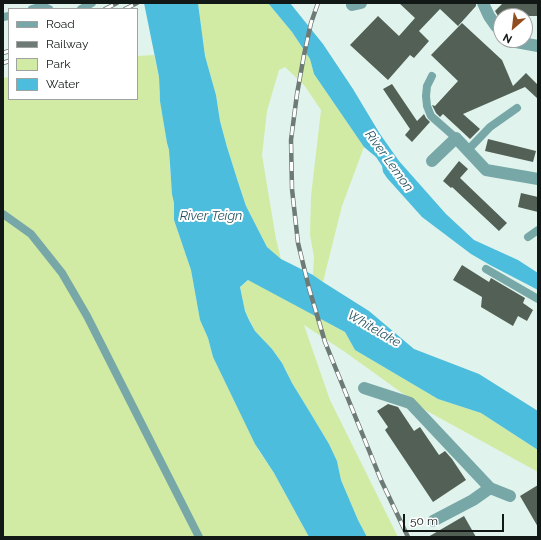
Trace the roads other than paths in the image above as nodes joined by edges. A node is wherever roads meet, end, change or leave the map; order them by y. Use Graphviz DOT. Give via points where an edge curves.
graph roads {
  1 [pos="92,3"];
  2 [pos="483,3"];
  3 [pos="35,8"];
  4 [pos="47,8"];
  5 [pos="83,8"];
  6 [pos="493,22"];
  7 [pos="432,76"];
  8 [pos="518,108"];
  9 [pos="456,138"];
  10 [pos="467,151"];
  11 [pos="432,161"];
  12 [pos="538,179"];
  13 [pos="3,214"];
  14 [pos="538,230"];
  15 [pos="528,237"];
  16 [pos="486,269"];
  17 [pos="538,299"];
  18 [pos="364,388"];
  19 [pos="490,488"];
  20 [pos="510,496"];
  21 [pos="433,521"];
  22 [pos="199,537"];
  1 -- 5 [label="lane"];
  2 -- 6 [label="street"];
  3 -- 4 [label="lane"];
  7 -- 9 [label="lane" via="427,86 427,106 431,116"];
  8 -- 10 [label="lane" via="490,127"];
  9 -- 10 [label="street"];
  9 -- 11 [label="street"];
  10 -- 12 [label="street" via="486,170"];
  13 -- 22 [label="lane" via="31,234 62,273 87,316"];
  14 -- 15 [label="lane"];
  16 -- 17 [label="lane"];
  18 -- 19 [label="street" via="410,403"];
  19 -- 20 [label="street"];
  19 -- 21 [label="street"];
}
